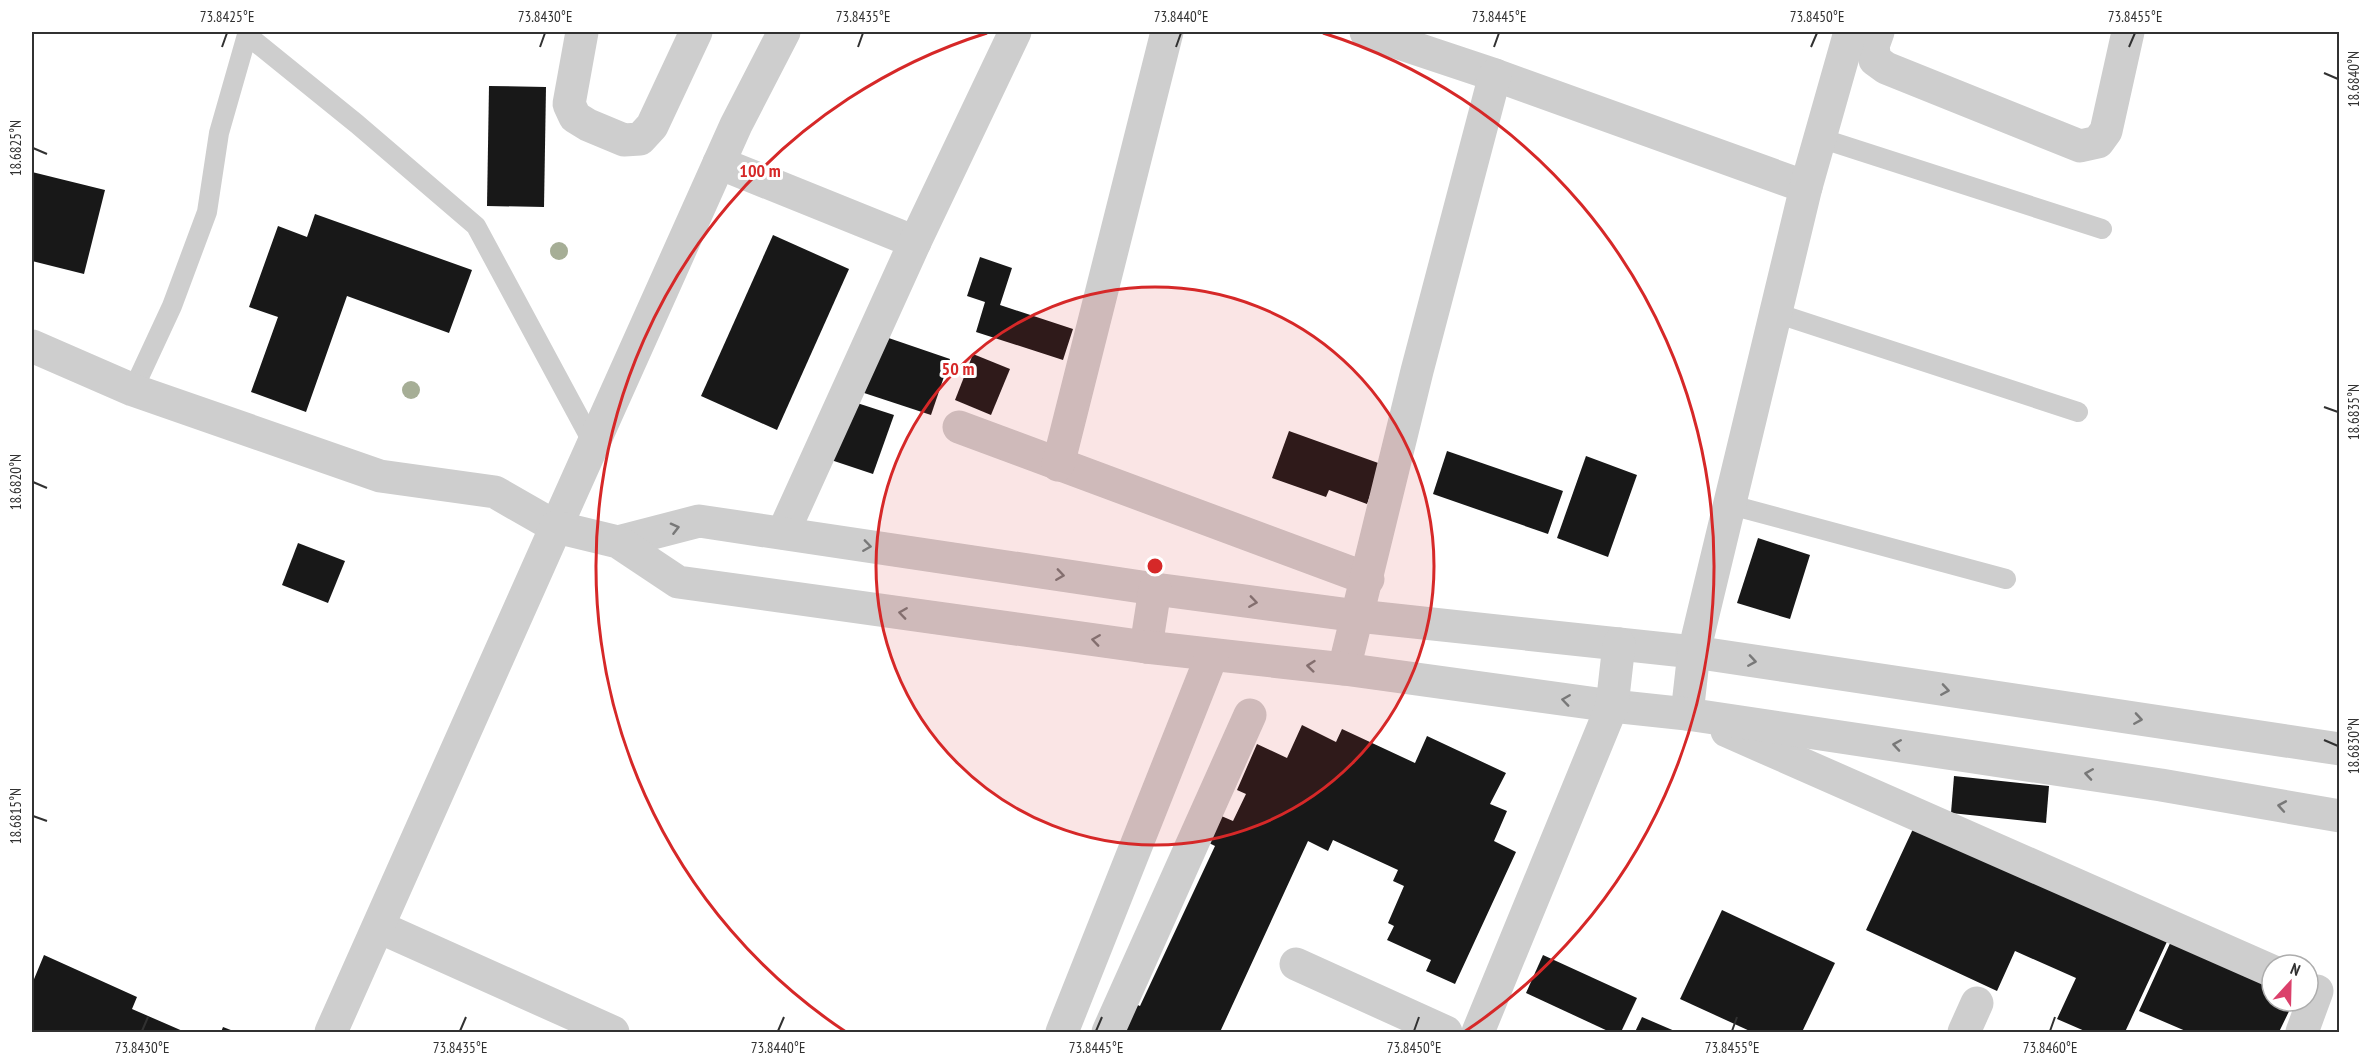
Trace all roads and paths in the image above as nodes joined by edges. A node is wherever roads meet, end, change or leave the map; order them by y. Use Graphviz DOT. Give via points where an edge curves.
graph roads {
  1 [pos="582,32"];
  2 [pos="696,32"];
  3 [pos="784,32"];
  4 [pos="1015,32"];
  5 [pos="1167,32"];
  6 [pos="1366,32"];
  7 [pos="1850,32"];
  8 [pos="1878,32"];
  9 [pos="2128,32"];
  10 [pos="1495,75"];
  11 [pos="1820,138"];
  12 [pos="719,162"];
  13 [pos="1806,187"];
  14 [pos="2102,229"];
  15 [pos="915,242"];
  16 [pos="1776,313"];
  17 [pos="32,346"];
  18 [pos="133,390"];
  19 [pos="2078,412"];
  20 [pos="958,427"];
  21 [pos="594,445"];
  22 [pos="1058,465"];
  23 [pos="1731,506"];
  24 [pos="556,527"];
  25 [pos="783,533"];
  26 [pos="618,542"];
  27 [pos="1368,579"];
  28 [pos="2007,579"];
  29 [pos="1155,589"];
  30 [pos="1358,616"];
  31 [pos="1619,644"];
  32 [pos="1146,647"];
  33 [pos="1694,652"];
  34 [pos="1212,655"];
  35 [pos="1344,669"];
  36 [pos="1612,706"];
  37 [pos="1687,714"];
  38 [pos="1250,715"];
  39 [pos="2340,749"];
  40 [pos="2340,816"];
  41 [pos="379,927"];
  42 [pos="1296,964"];
  43 [pos="2260,966"];
  44 [pos="2322,993"];
  45 [pos="1977,1003"];
  46 [pos="331,1032"];
  47 [pos="613,1032"];
  48 [pos="1062,1032"];
  49 [pos="1108,1032"];
  50 [pos="1446,1032"];
  51 [pos="1478,1032"];
  52 [pos="1964,1032"];
  53 [pos="2302,1032"];
  1 -- 2 [label="street" via="569,104 575,117 624,140 640,139 652,126"];
  3 -- 12 [label="street"];
  4 -- 15 [label="street"];
  5 -- 22 [label="street"];
  6 -- 10 [label="street"];
  7 -- 11 [label="street"];
  8 -- 9 [label="street" via="1873,46 1875,60 1886,68 2080,146 2098,142 2106,131"];
  10 -- 13 [label="street"];
  10 -- 27 [label="street" via="1417,371"];
  11 -- 13 [label="street"];
  11 -- 14 [label="lane"];
  12 -- 15 [label="street"];
  12 -- 21 [label="street"];
  13 -- 16 [label="street"];
  15 -- 25 [label="street"];
  16 -- 19 [label="lane"];
  16 -- 23 [label="street"];
  17 -- 18 [label="street"];
  18 -- 21 [label="lane" via="172,306 207,212 219,133 247,35 476,226"];
  18 -- 24 [label="street" via="380,476 495,492"];
  20 -- 22 [label="street"];
  21 -- 24 [label="street"];
  22 -- 27 [label="street"];
  23 -- 28 [label="lane"];
  23 -- 33 [label="street"];
  24 -- 26 [label="street"];
  24 -- 41 [label="street"];
  26 -- 25 [label="street, one-way" via="699,522"];
  25 -- 29 [label="street, one-way"];
  32 -- 26 [label="street, one-way" via="678,582"];
  27 -- 30 [label="street"];
  29 -- 30 [label="street, one-way"];
  29 -- 32 [label="street"];
  30 -- 31 [label="street"];
  30 -- 35 [label="street"];
  31 -- 33 [label="street"];
  31 -- 36 [label="street"];
  32 -- 34 [label="street"];
  33 -- 37 [label="street"];
  33 -- 39 [label="street, one-way"];
  35 -- 34 [label="street, one-way"];
  34 -- 48 [label="street"];
  36 -- 35 [label="street, one-way"];
  36 -- 37 [label="street"];
  36 -- 51 [label="street"];
  40 -- 37 [label="street, one-way" via="2161,785"];
  37 -- 43 [label="street"];
  38 -- 49 [label="street"];
  41 -- 46 [label="street"];
  41 -- 47 [label="street"];
  42 -- 50 [label="street"];
  44 -- 53 [label="street"];
  45 -- 52 [label="street"];
}
